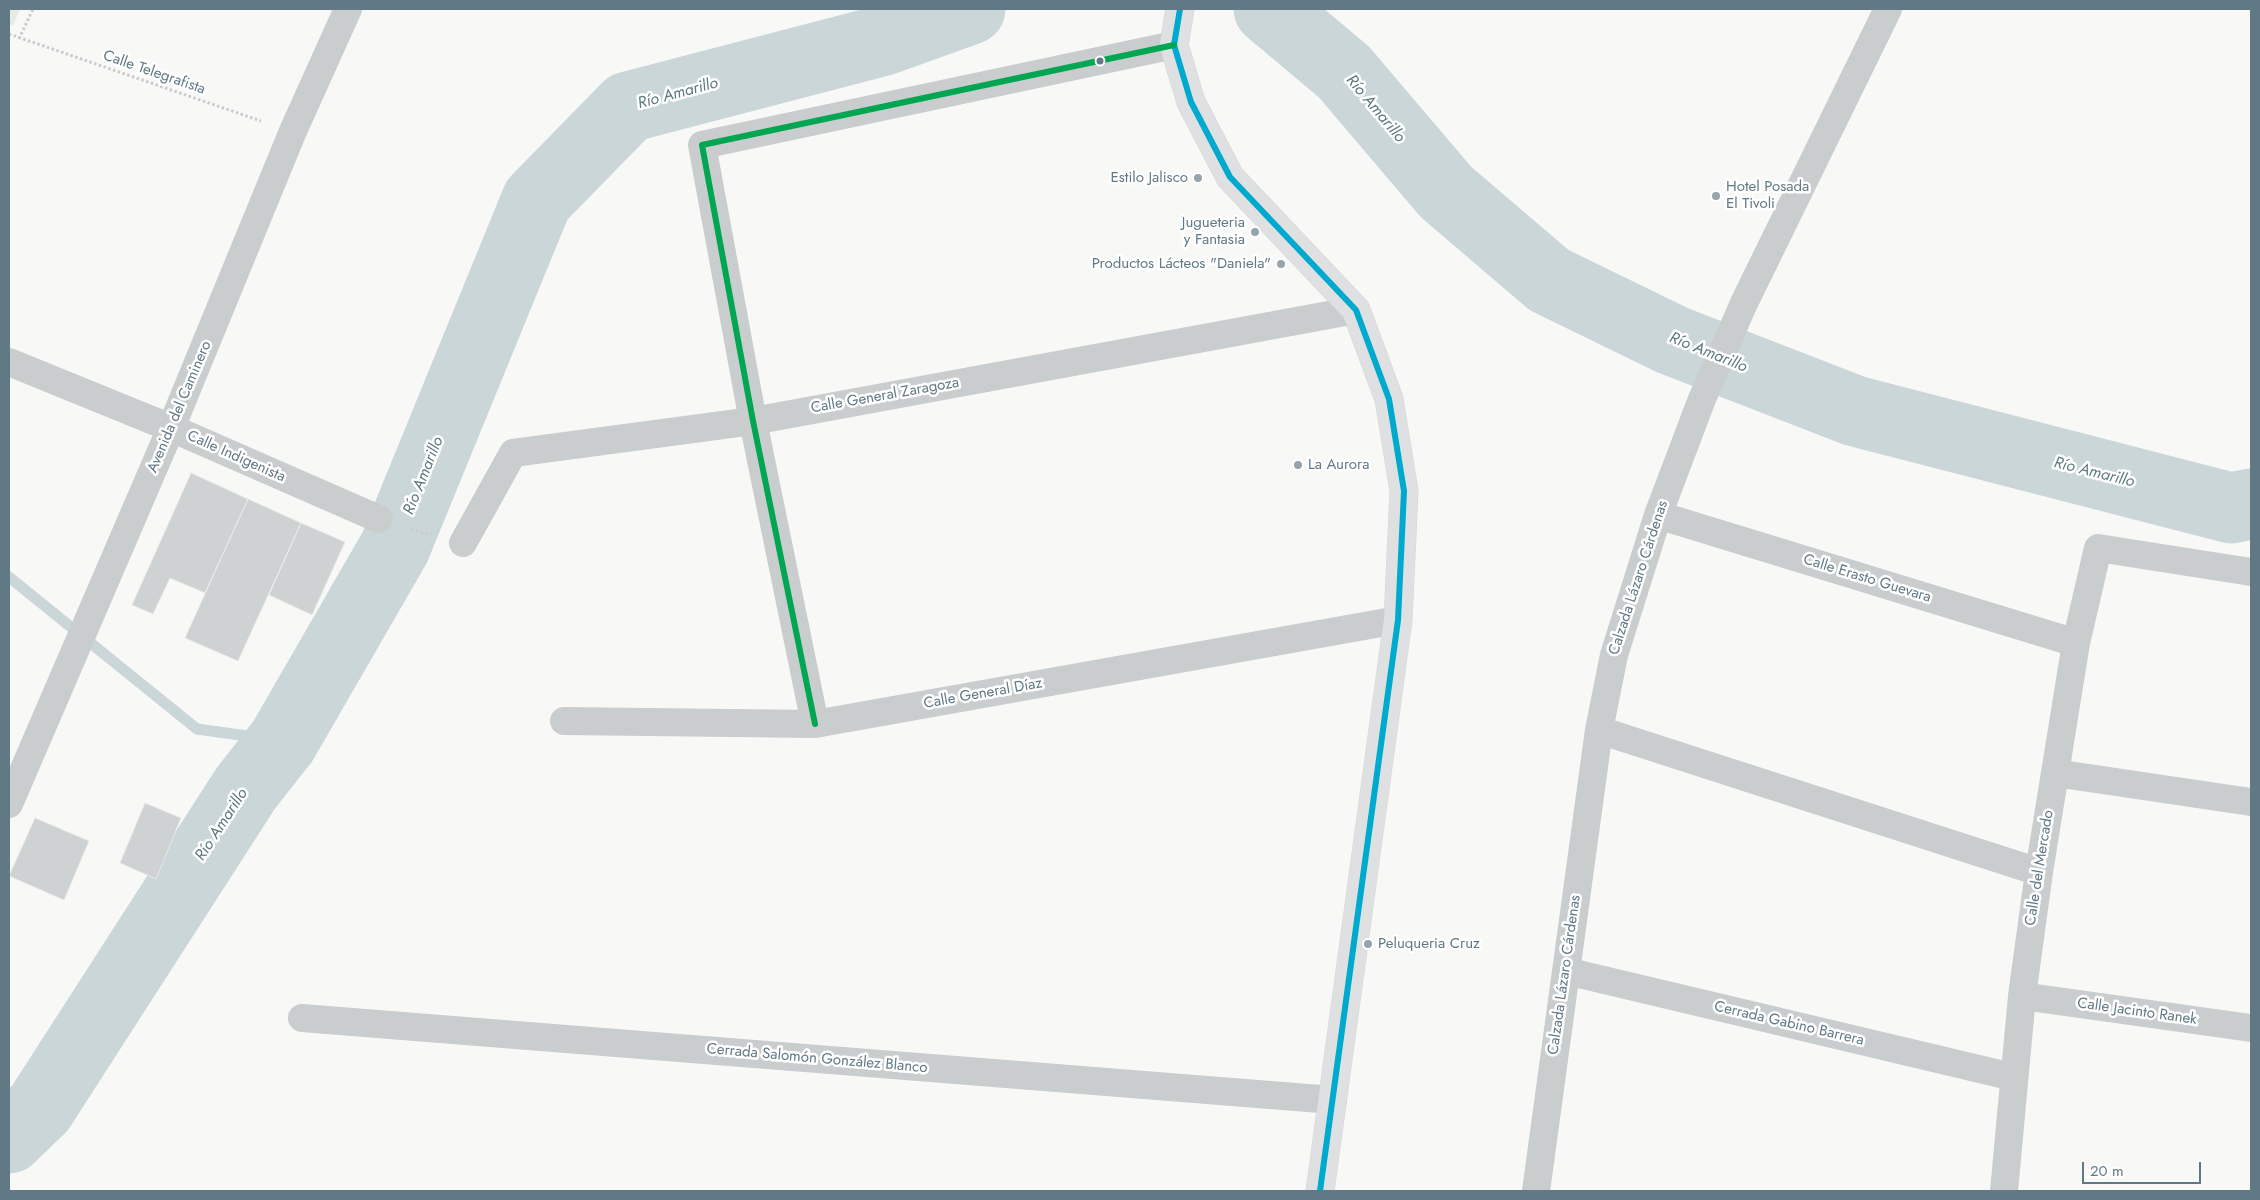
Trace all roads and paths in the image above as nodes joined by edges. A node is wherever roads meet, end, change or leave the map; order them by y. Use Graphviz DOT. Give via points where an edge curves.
graph roads {
  1 [pos="33,9"];
  2 [pos="348,9"];
  3 [pos="1179,9"];
  4 [pos="1888,9"];
  5 [pos="9,34"];
  6 [pos="19,39"];
  7 [pos="1174,45"];
  8 [pos="293,132"];
  9 [pos="1356,310"];
  10 [pos="9,362"];
  11 [pos="753,421"];
  12 [pos="171,428"];
  13 [pos="1658,515"];
  14 [pos="390,523"];
  15 [pos="450,540"];
  16 [pos="2251,572"];
  17 [pos="1398,620"];
  18 [pos="2076,643"];
  19 [pos="564,721"];
  20 [pos="815,724"];
  21 [pos="1599,730"];
  22 [pos="2055,773"];
  23 [pos="2251,802"];
  24 [pos="9,804"];
  25 [pos="2039,872"];
  26 [pos="1566,971"];
  27 [pos="2022,996"];
  28 [pos="302,1018"];
  29 [pos="2251,1028"];
  30 [pos="2013,1077"];
  31 [pos="1333,1100"];
  32 [pos="1320,1191"];
  33 [pos="1536,1191"];
  34 [pos="2004,1191"];
  1 -- 6 [label="path"];
  2 -- 8 [label="street, Avenida del Caminero"];
  3 -- 7 [label="street"];
  4 -- 13 [label="street, Calzada Lázaro Cárdenas" via="1744,303 1702,399"];
  5 -- 6 [label="path, Calle Telegrafista"];
  6 -- 8 [label="path, Calle Telegrafista"];
  7 -- 9 [label="street" via="1191,102 1230,177"];
  7 -- 11 [label="street" via="702,145"];
  8 -- 12 [label="street, Avenida del Caminero"];
  9 -- 11 [label="street, Calle General Zaragoza"];
  9 -- 17 [label="street" via="1389,399 1404,491"];
  10 -- 12 [label="street, Calle Indigenista"];
  11 -- 15 [label="street, Calle General Zaragoza" via="513,453"];
  11 -- 20 [label="street"];
  12 -- 14 [label="street, Calle Indigenista"];
  12 -- 24 [label="street, Avenida del Caminero"];
  13 -- 18 [label="street, Calle Erasto Guevara"];
  13 -- 21 [label="street, Calzada Lázaro Cárdenas" via="1614,654"];
  14 -- 15 [label="path"];
  16 -- 18 [label="street, Calle del Mercado" via="2098,548"];
  17 -- 20 [label="street, Calle General Díaz"];
  17 -- 31 [label="street"];
  18 -- 22 [label="street, Calle del Mercado"];
  19 -- 20 [label="street, Calle General Díaz"];
  21 -- 25 [label="street"];
  21 -- 26 [label="street, Calzada Lázaro Cárdenas"];
  22 -- 23 [label="street"];
  22 -- 25 [label="street, Calle del Mercado"];
  25 -- 27 [label="street, Calle del Mercado"];
  26 -- 30 [label="street, Cerrada Gabino Barrera"];
  26 -- 33 [label="street, Calzada Lázaro Cárdenas"];
  27 -- 29 [label="street, Calle Jacinto Ranek"];
  27 -- 30 [label="street, Calle del Mercado"];
  28 -- 31 [label="street, Cerrada Salomón González Blanco"];
  30 -- 34 [label="street, Calle del Mercado"];
  31 -- 32 [label="street"];
}
